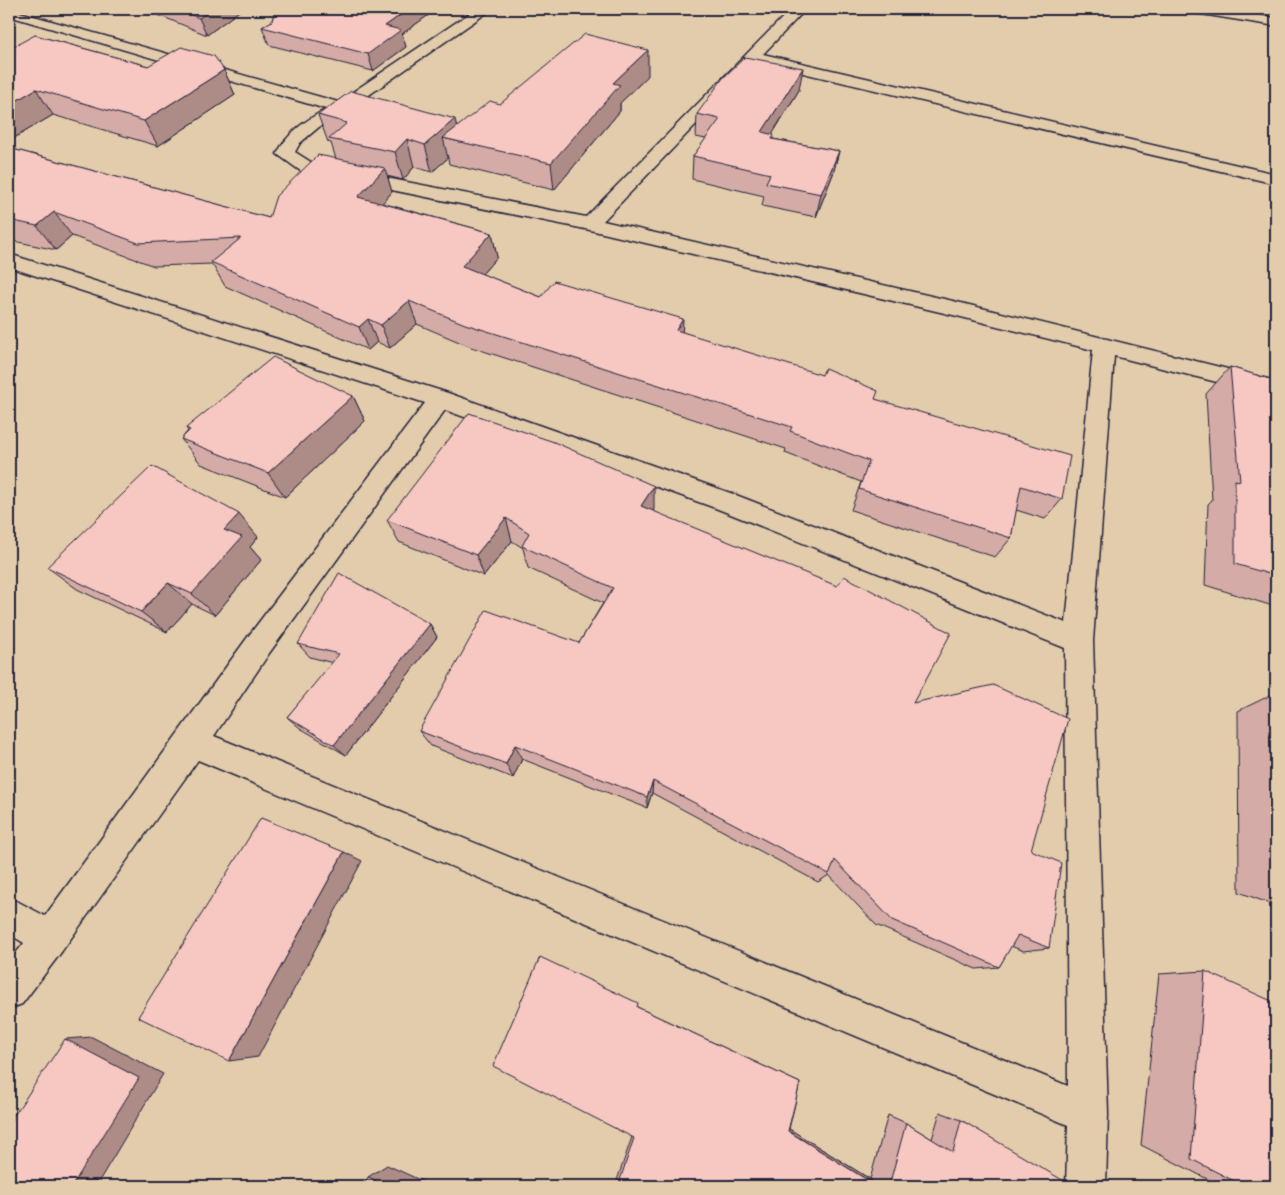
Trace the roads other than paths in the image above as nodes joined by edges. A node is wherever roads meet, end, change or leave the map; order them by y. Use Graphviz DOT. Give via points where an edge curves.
graph roads {
  1 [pos="485,9"];
  2 [pos="799,9"];
  3 [pos="1195,9"];
  4 [pos="9,12"];
  5 [pos="1276,22"];
  6 [pos="751,56"];
  7 [pos="340,108"];
  8 [pos="1276,179"];
  9 [pos="590,224"];
  10 [pos="9,260"];
  11 [pos="1104,345"];
  12 [pos="1276,390"];
  13 [pos="440,399"];
  14 [pos="1079,642"];
  15 [pos="192,742"];
  16 [pos="9,914"];
  17 [pos="50,939"];
  18 [pos="9,991"];
  19 [pos="1088,1114"];
  20 [pos="1086,1186"];
  1 -- 7 [label="street"];
  2 -- 6 [label="street"];
  3 -- 5 [label="street"];
  4 -- 7 [label="street"];
  6 -- 8 [label="street"];
  6 -- 9 [label="street"];
  7 -- 9 [label="street" via="313,123 293,140 286,154 308,168"];
  9 -- 11 [label="street"];
  10 -- 13 [label="street"];
  11 -- 12 [label="street"];
  11 -- 14 [label="street"];
  13 -- 14 [label="street" via="727,502"];
  13 -- 15 [label="street" via="260,643"];
  14 -- 19 [label="street"];
  15 -- 17 [label="street"];
  15 -- 19 [label="street"];
  16 -- 17 [label="street"];
  17 -- 18 [label="street"];
  19 -- 20 [label="street"];
}
